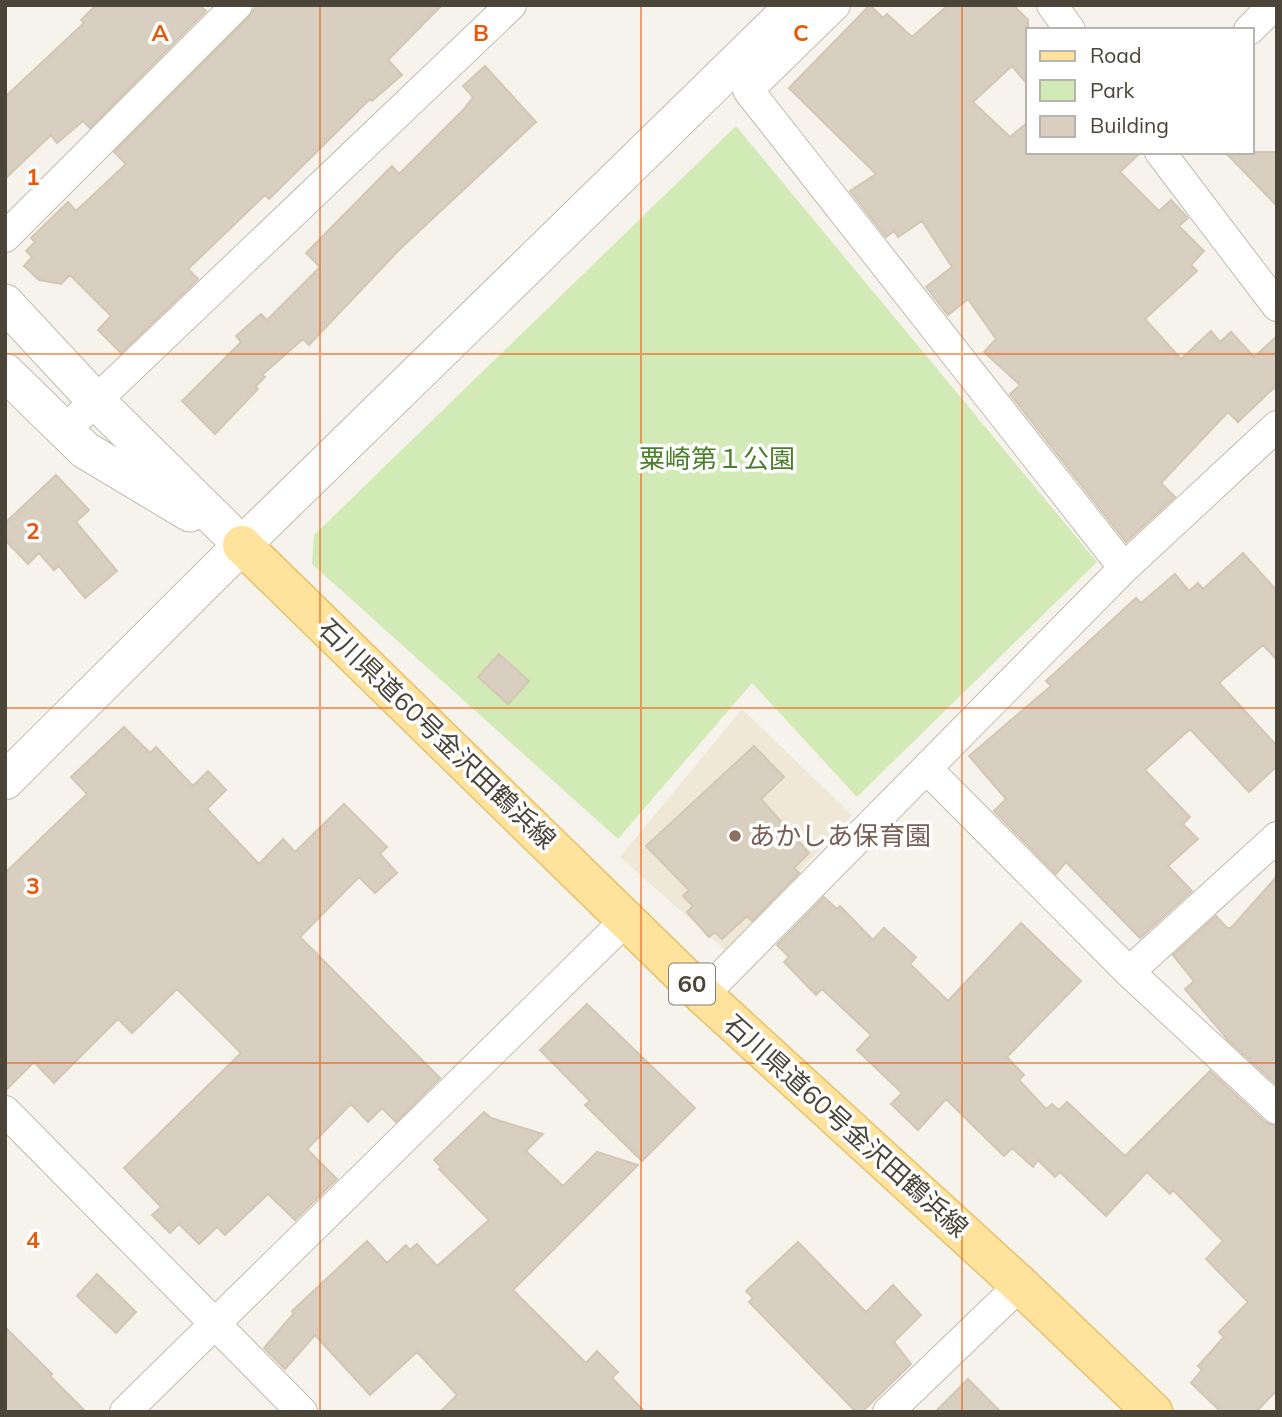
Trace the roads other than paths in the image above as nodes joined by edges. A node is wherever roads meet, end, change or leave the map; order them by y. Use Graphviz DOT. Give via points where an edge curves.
graph roads {
  1 [pos="237,5"];
  2 [pos="512,5"];
  3 [pos="795,5"];
  4 [pos="835,5"];
  5 [pos="1052,5"];
  6 [pos="1274,5"];
  7 [pos="1069,28"];
  8 [pos="1251,28"];
  9 [pos="1162,154"];
  10 [pos="5,237"];
  11 [pos="5,303"];
  12 [pos="1277,306"];
  13 [pos="5,372"];
  14 [pos="96,401"];
  15 [pos="1277,426"];
  16 [pos="65,430"];
  17 [pos="242,544"];
  18 [pos="1124,568"];
  19 [pos="928,770"];
  20 [pos="5,781"];
  21 [pos="1277,837"];
  22 [pos="627,919"];
  23 [pos="1129,972"];
  24 [pos="703,995"];
  25 [pos="1277,1109"];
  26 [pos="5,1111"];
  27 [pos="1020,1285"];
  28 [pos="214,1323"];
  29 [pos="125,1412"];
  30 [pos="302,1412"];
  31 [pos="888,1412"];
  32 [pos="1153,1412"];
  1 -- 10 [label="street"];
  2 -- 14 [label="street"];
  3 -- 17 [label="street"];
  4 -- 18 [label="street" via="748,90"];
  5 -- 7 [label="street"];
  6 -- 8 [label="street"];
  9 -- 12 [label="street"];
  11 -- 14 [label="street"];
  13 -- 16 [label="street"];
  14 -- 16 [label="street"];
  14 -- 17 [label="street"];
  15 -- 18 [label="street"];
  16 -- 17 [label="street" via="85,450"];
  17 -- 20 [label="street"];
  17 -- 22 [label="main road, 石川県道60号金沢田鶴浜線 / 60"];
  18 -- 19 [label="street"];
  19 -- 23 [label="street"];
  19 -- 24 [label="street"];
  21 -- 23 [label="street"];
  22 -- 24 [label="main road, 石川県道60号金沢田鶴浜線 / 60"];
  22 -- 28 [label="street"];
  23 -- 25 [label="street"];
  24 -- 27 [label="main road, 石川県道60号金沢田鶴浜線 / 60"];
  26 -- 28 [label="street"];
  27 -- 31 [label="street"];
  27 -- 32 [label="main road, 石川県道60号金沢田鶴浜線 / 60"];
  28 -- 29 [label="street"];
  28 -- 30 [label="street"];
}
